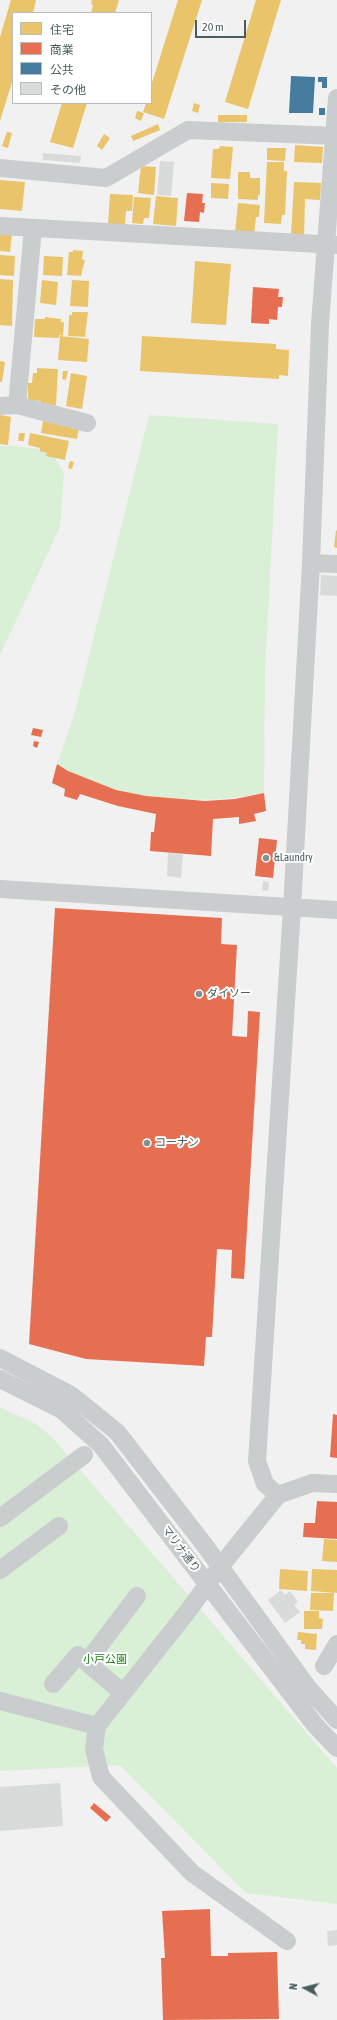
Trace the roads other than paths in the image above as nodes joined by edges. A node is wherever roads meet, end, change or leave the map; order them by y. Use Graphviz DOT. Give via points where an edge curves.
graph roads {
  1 [pos="337,98"];
  2 [pos="336,136"];
  3 [pos="0,168"];
  4 [pos="0,226"];
  5 [pos="33,228"];
  6 [pos="332,245"];
  7 [pos="8,406"];
  8 [pos="87,423"];
  9 [pos="311,563"];
  10 [pos="337,564"];
  11 [pos="0,889"];
  12 [pos="292,908"];
  13 [pos="337,910"];
  14 [pos="0,1358"];
  15 [pos="0,1379"];
  16 [pos="84,1455"];
  17 [pos="337,1484"];
  18 [pos="278,1495"];
  19 [pos="0,1518"];
  20 [pos="59,1526"];
  21 [pos="220,1567"];
  22 [pos="0,1570"];
  23 [pos="207,1584"];
  24 [pos="137,1596"];
  25 [pos="337,1644"];
  26 [pos="82,1658"];
  27 [pos="324,1666"];
  28 [pos="53,1684"];
  29 [pos="123,1693"];
  30 [pos="0,1701"];
  31 [pos="337,1720"];
  32 [pos="97,1726"];
  33 [pos="337,1748"];
  34 [pos="287,1941"];
  1 -- 2 [label="street"];
  2 -- 3 [label="street" via="188,130 106,178"];
  2 -- 6 [label="street"];
  4 -- 5 [label="street"];
  5 -- 6 [label="street"];
  5 -- 7 [label="street"];
  6 -- 9 [label="street" via="320,324"];
  7 -- 8 [label="street"];
  9 -- 10 [label="street"];
  9 -- 12 [label="street"];
  11 -- 12 [label="street"];
  12 -- 13 [label="street"];
  12 -- 18 [label="street" via="257,1461 265,1484"];
  14 -- 21 [label="street, マリナ通り" via="71,1395 117,1432"];
  15 -- 23 [label="street, マリナ通り" via="62,1410 101,1445"];
  16 -- 19 [label="street"];
  17 -- 18 [label="street" via="312,1483"];
  18 -- 21 [label="street"];
  20 -- 22 [label="street"];
  21 -- 23 [label="street"];
  21 -- 31 [label="street, マリナ通り" via="309,1690"];
  23 -- 29 [label="street"];
  23 -- 33 [label="street, マリナ通り" via="315,1725"];
  24 -- 26 [label="street"];
  25 -- 27 [label="street"];
  26 -- 28 [label="street"];
  26 -- 29 [label="street"];
  29 -- 32 [label="street"];
  30 -- 32 [label="street"];
  32 -- 34 [label="street" via="94,1749 101,1777 192,1873"];
}
